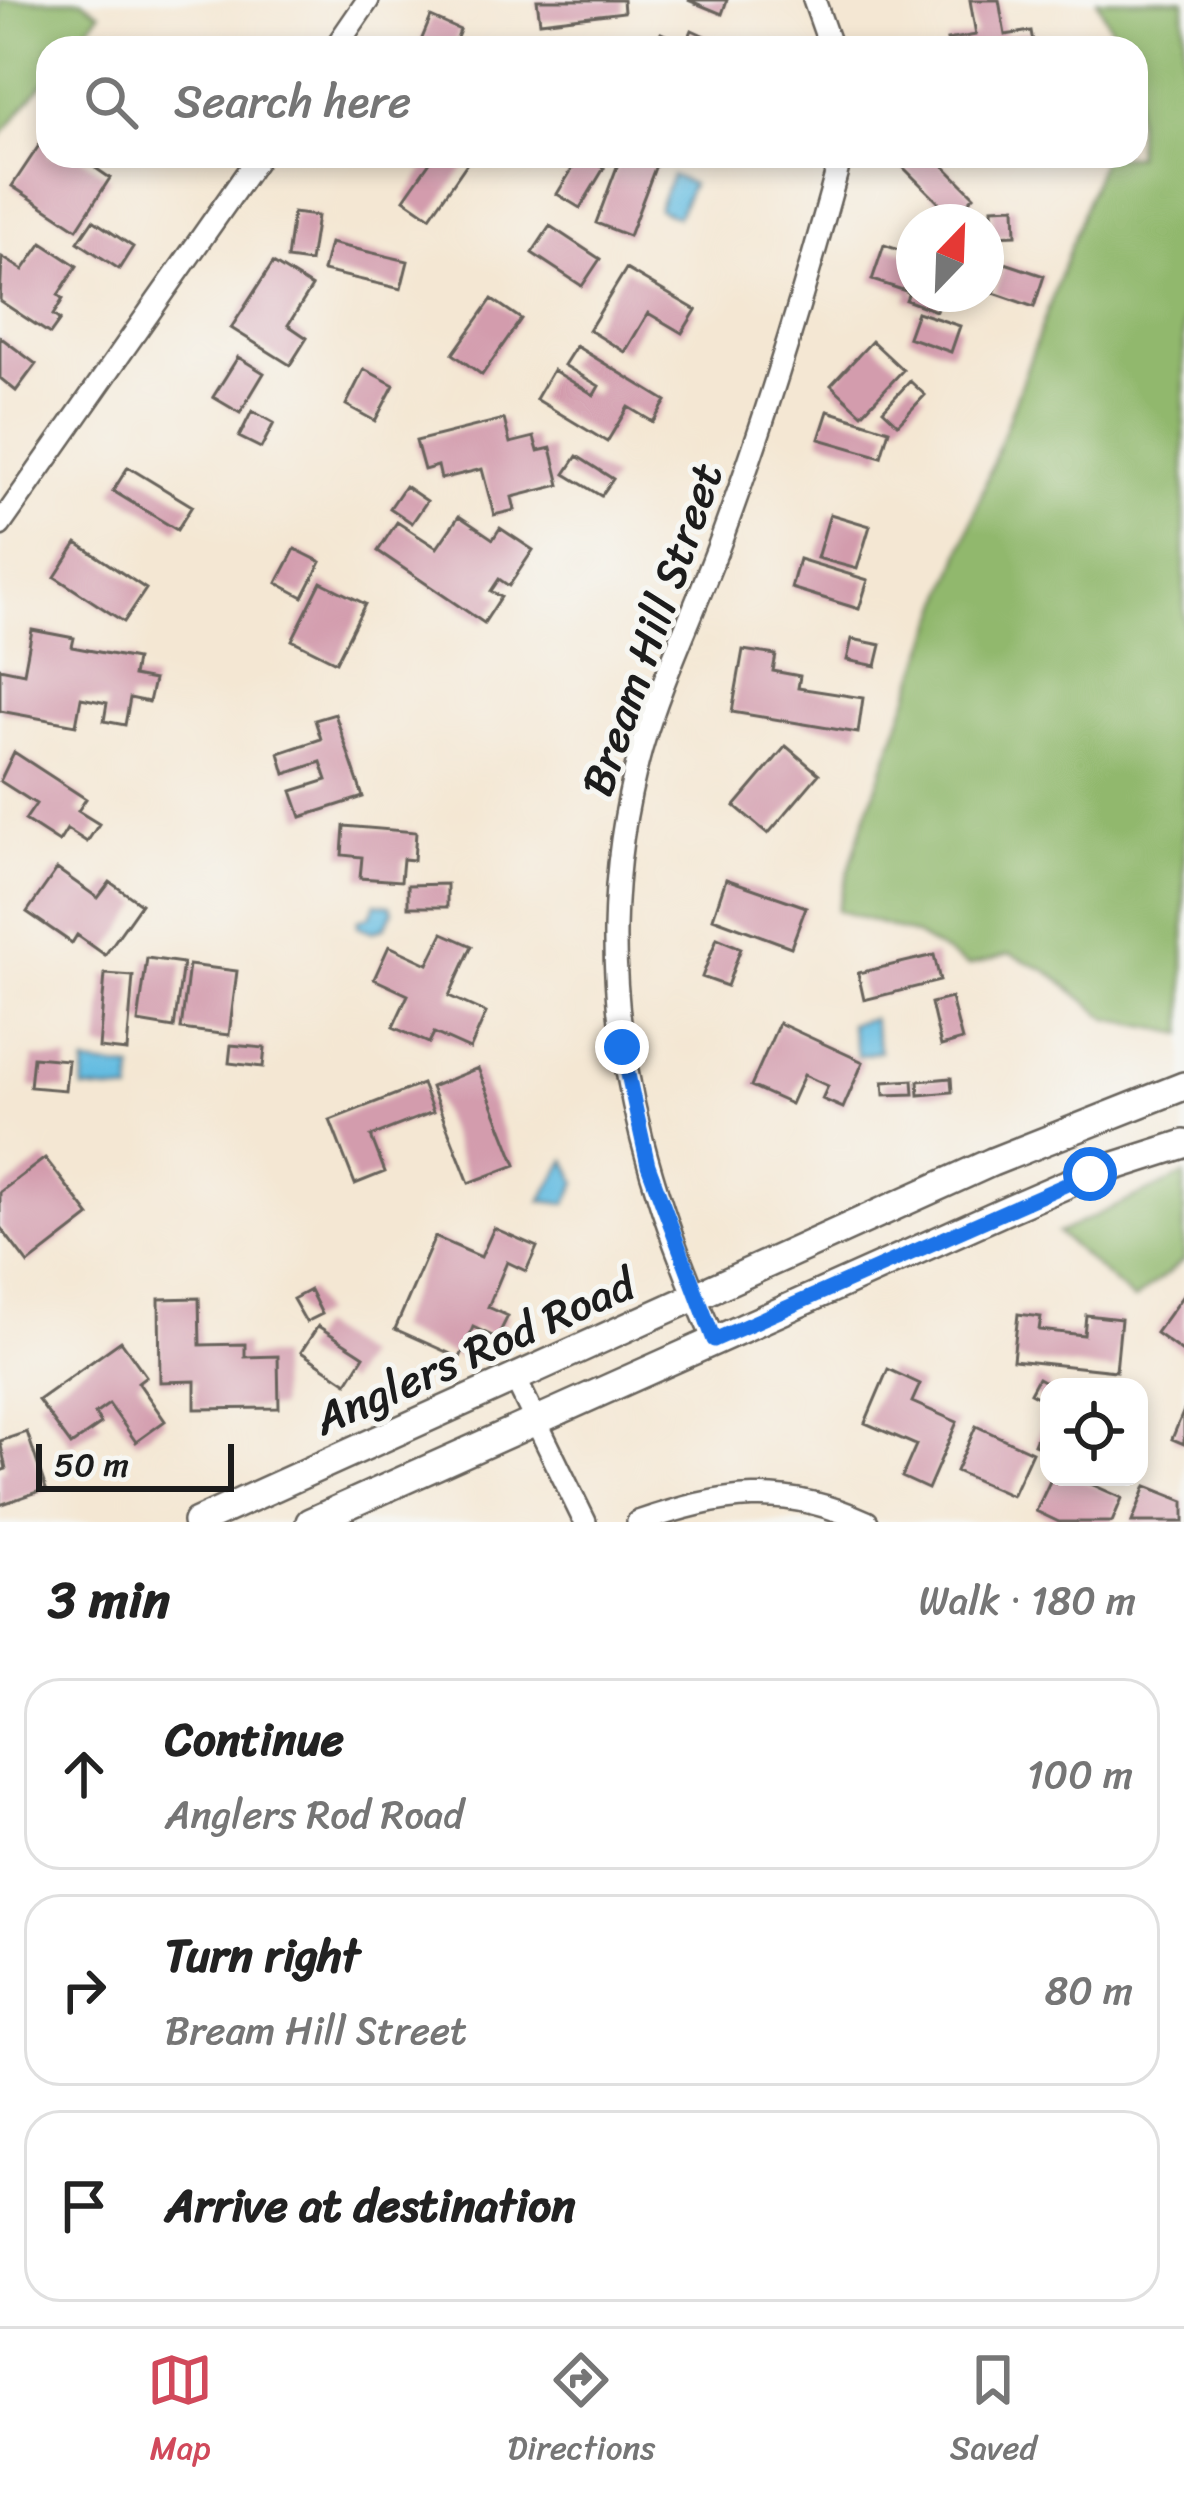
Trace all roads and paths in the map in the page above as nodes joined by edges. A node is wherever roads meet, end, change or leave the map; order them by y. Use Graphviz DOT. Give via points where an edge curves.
graph roads {
  1 [pos="368,0"];
  2 [pos="814,0"];
  3 [pos="343,36"];
  4 [pos="828,36"];
  5 [pos="251,168"];
  6 [pos="838,168"];
  7 [pos="0,526"];
  8 [pos="1184,1086"];
  9 [pos="1179,1146"];
  10 [pos="694,1297"];
  11 [pos="714,1340"];
  12 [pos="515,1378"];
  13 [pos="535,1420"];
  14 [pos="196,1522"];
  15 [pos="310,1522"];
  16 [pos="585,1522"];
  17 [pos="638,1522"];
  18 [pos="867,1522"];
  1 -- 3 [label="street"];
  2 -- 4 [label="street"];
  5 -- 7 [label="street"];
  6 -- 10 [label="street, Bream Hill Street" via="784,357 642,747 619,866 616,986 626,1066 648,1165"];
  8 -- 10 [label="street, Anglers Rod Road" via="992,1162"];
  9 -- 11 [label="street, Anglers Rod Road" via="1090,1174"];
  10 -- 11 [label="street, Bream Hill Street"];
  10 -- 12 [label="street, Anglers Rod Road"];
  11 -- 13 [label="street, Anglers Rod Road"];
  12 -- 13 [label="street"];
  12 -- 14 [label="street, Anglers Rod Road"];
  13 -- 15 [label="street, Anglers Rod Road"];
  13 -- 16 [label="street"];
  17 -- 18 [label="street" via="751,1494 818,1503"];
}
